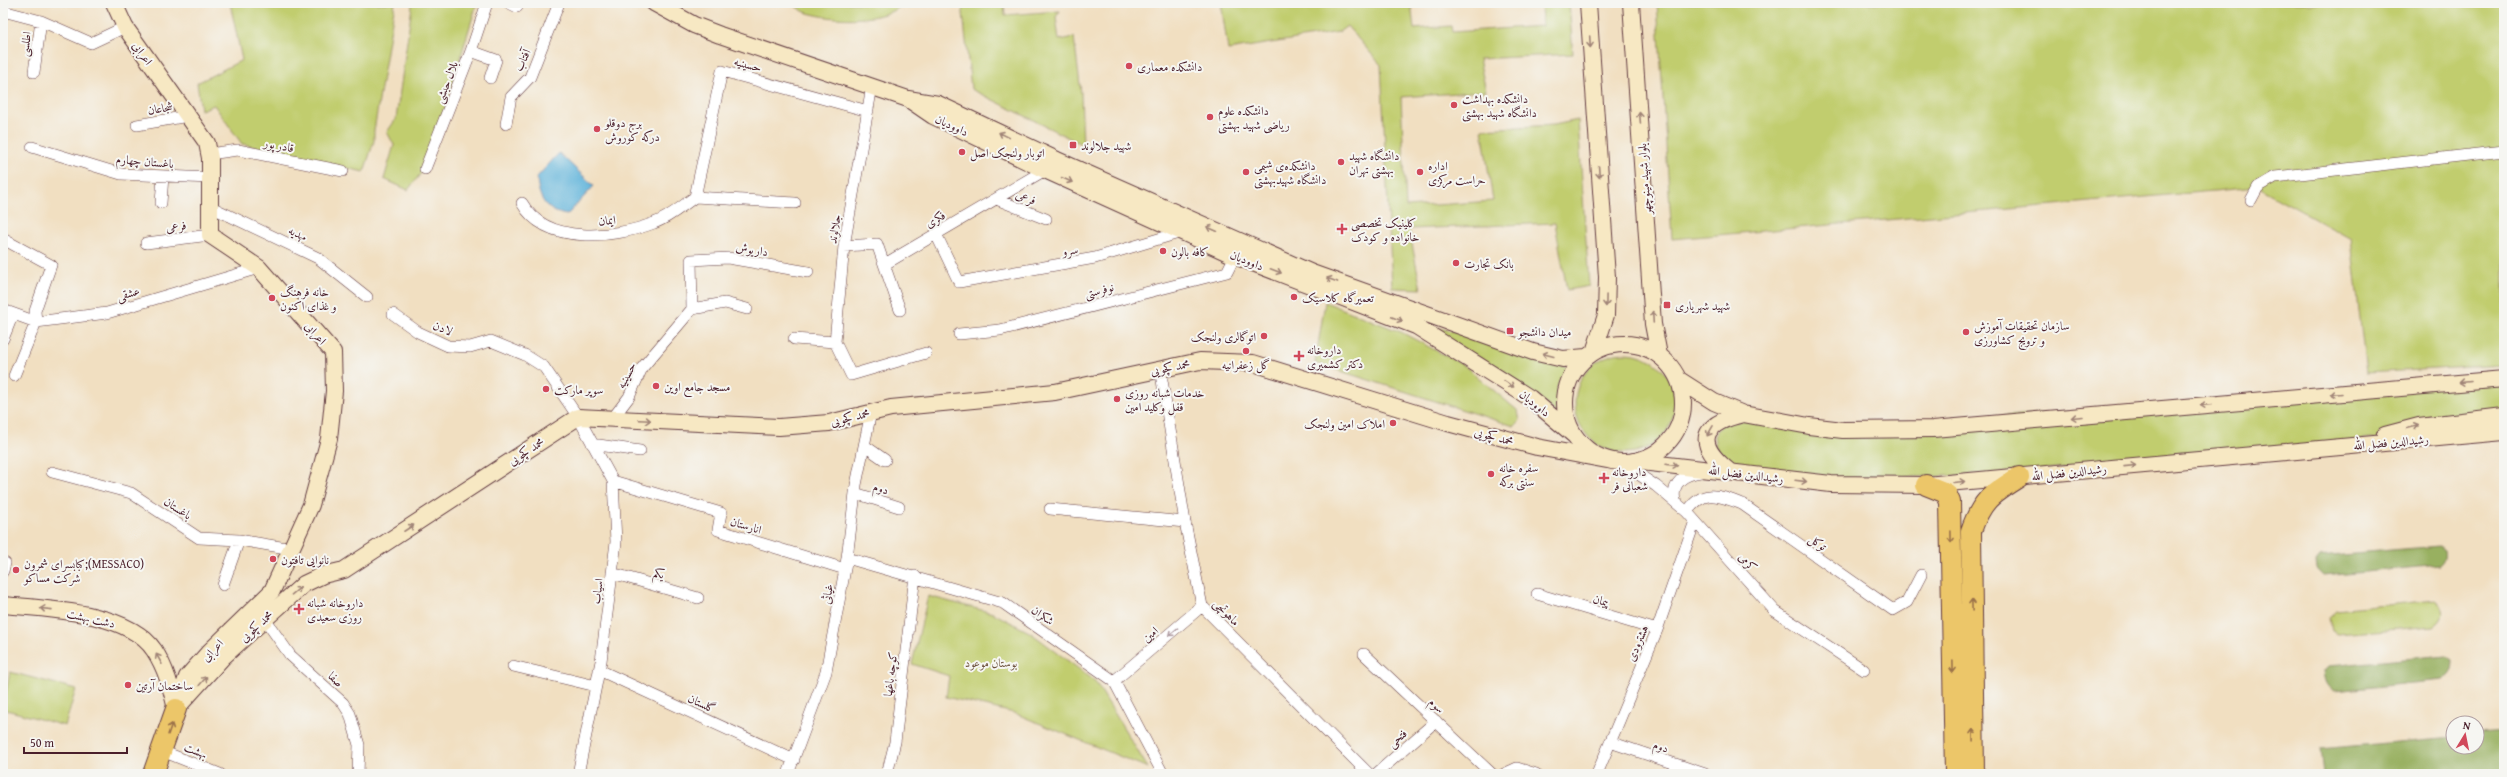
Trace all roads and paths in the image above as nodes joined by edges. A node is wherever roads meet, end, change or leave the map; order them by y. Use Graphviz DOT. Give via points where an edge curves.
graph roads {
  1 [pos="114,3"];
  2 [pos="487,3"];
  3 [pos="560,3"];
  4 [pos="654,3"];
  5 [pos="1588,3"];
  6 [pos="1631,3"];
  7 [pos="3,11"];
  8 [pos="41,21"];
  9 [pos="125,27"];
  10 [pos="471,51"];
  11 [pos="34,72"];
  12 [pos="490,78"];
  13 [pos="872,86"];
  14 [pos="908,99"];
  15 [pos="868,110"];
  16 [pos="188,116"];
  17 [pos="506,124"];
  18 [pos="137,125"];
  19 [pos="32,147"];
  20 [pos="2504,151"];
  21 [pos="209,154"];
  22 [pos="425,169"];
  23 [pos="1046,170"];
  24 [pos="343,171"];
  25 [pos="163,176"];
  26 [pos="210,178"];
  27 [pos="695,197"];
  28 [pos="996,199"];
  29 [pos="2251,200"];
  30 [pos="161,203"];
  31 [pos="522,203"];
  32 [pos="795,203"];
  33 [pos="209,206"];
  34 [pos="1046,219"];
  35 [pos="1182,232"];
  36 [pos="210,234"];
  37 [pos="936,234"];
  38 [pos="3,239"];
  39 [pos="146,243"];
  40 [pos="844,246"];
  41 [pos="1235,256"];
  42 [pos="885,264"];
  43 [pos="259,268"];
  44 [pos="808,272"];
  45 [pos="367,297"];
  46 [pos="692,309"];
  47 [pos="747,309"];
  48 [pos="900,310"];
  49 [pos="8,312"];
  50 [pos="393,314"];
  51 [pos="1418,320"];
  52 [pos="36,322"];
  53 [pos="959,334"];
  54 [pos="3,339"];
  55 [pos="794,339"];
  56 [pos="835,342"];
  57 [pos="926,353"];
  58 [pos="1590,354"];
  59 [pos="1659,356"];
  60 [pos="1160,368"];
  61 [pos="14,376"];
  62 [pos="1678,379"];
  63 [pos="2504,379"];
  64 [pos="871,412"];
  65 [pos="1743,414"];
  66 [pos="2504,416"];
  67 [pos="578,417"];
  68 [pos="613,418"];
  69 [pos="2504,432"];
  70 [pos="1575,436"];
  71 [pos="592,444"];
  72 [pos="865,446"];
  73 [pos="2349,446"];
  74 [pos="640,451"];
  75 [pos="885,460"];
  76 [pos="1620,461"];
  77 [pos="1713,470"];
  78 [pos="1729,471"];
  79 [pos="52,472"];
  80 [pos="2019,477"];
  81 [pos="613,481"];
  82 [pos="1926,485"];
  83 [pos="855,493"];
  84 [pos="1675,502"];
  85 [pos="899,507"];
  86 [pos="1050,509"];
  87 [pos="1687,512"];
  88 [pos="1696,521"];
  89 [pos="1185,522"];
  90 [pos="238,540"];
  91 [pos="292,549"];
  92 [pos="846,563"];
  93 [pos="612,573"];
  94 [pos="1921,575"];
  95 [pos="915,576"];
  96 [pos="223,584"];
  97 [pos="1537,594"];
  98 [pos="698,598"];
  99 [pos="3,605"];
  100 [pos="1202,606"];
  101 [pos="264,618"];
  102 [pos="1657,630"];
  103 [pos="1364,654"];
  104 [pos="513,666"];
  105 [pos="599,670"];
  106 [pos="1864,670"];
  107 [pos="1114,681"];
  108 [pos="596,686"];
  109 [pos="176,709"];
  110 [pos="1436,721"];
  111 [pos="1610,742"];
  112 [pos="162,751"];
  113 [pos="794,760"];
  114 [pos="153,774"];
  115 [pos="220,774"];
  116 [pos="358,774"];
  117 [pos="578,774"];
  118 [pos="788,774"];
  119 [pos="887,774"];
  120 [pos="1163,774"];
  121 [pos="1369,774"];
  122 [pos="1376,774"];
  123 [pos="1492,774"];
  124 [pos="1504,774"];
  125 [pos="1536,774"];
  126 [pos="1597,774"];
  127 [pos="1705,774"];
  128 [pos="1955,774"];
  129 [pos="1974,774"];
  1 -- 9 [label="main road, اعرابی"];
  2 -- 10 [label="street, بلال حبشی"];
  3 -- 17 [label="street, آفتاب" via="530,77 511,97"];
  4 -- 13 [label="main road, داوودیان" via="700,27"];
  5 -- 58 [label="main road, one-way" via="1607,277 1606,315"];
  59 -- 6 [label="main road, بلوار شهید مینوچهر, one-way" via="1653,324"];
  7 -- 8 [label="street"];
  8 -- 9 [label="street" via="91,43"];
  8 -- 11 [label="street, اطلسی"];
  9 -- 16 [label="main road, اعرابی"];
  10 -- 12 [label="street" via="496,60"];
  10 -- 22 [label="street, بلال حبشی"];
  13 -- 14 [label="main road, داوودیان"];
  13 -- 15 [label="street, جلالوند"];
  14 -- 23 [label="main road, داوودیان" via="933,116"];
  51 -- 14 [label="main road, داوودیان, one-way" via="1057,160 938,104"];
  15 -- 27 [label="street, حسینیه" via="722,71"];
  15 -- 40 [label="street, جلالوند"];
  16 -- 18 [label="street, شجاعان"];
  16 -- 21 [label="main road, اعرابی" via="207,143"];
  19 -- 25 [label="street, باغستان چهارم" via="121,174"];
  20 -- 29 [label="street" via="2274,177 2258,187"];
  21 -- 24 [label="street, قادر پور" via="238,150"];
  21 -- 26 [label="main road, اعرابی"];
  23 -- 28 [label="street, فکری"];
  23 -- 35 [label="main road, داوودیان, one-way"];
  25 -- 26 [label="street, باغستان چهارم"];
  25 -- 30 [label="street"];
  26 -- 33 [label="main road, اعرابی"];
  27 -- 31 [label="street, ایمان" via="655,223 599,235 573,233 546,225 531,216"];
  27 -- 32 [label="street"];
  28 -- 34 [label="street, فرعی"];
  28 -- 37 [label="street, فکری"];
  33 -- 36 [label="main road, اعرابی"];
  33 -- 45 [label="street, مهدیه" via="318,258"];
  35 -- 37 [label="street, سرو" via="1095,258 959,282"];
  35 -- 41 [label="main road, داوودیان"];
  36 -- 39 [label="street, فرعی"];
  36 -- 43 [label="main road, اعرابی"];
  37 -- 42 [label="street, فکری"];
  38 -- 52 [label="street" via="51,264 35,311"];
  40 -- 42 [label="street" via="876,244"];
  40 -- 56 [label="street, جلالوند"];
  41 -- 51 [label="main road, داوودیان, one-way"];
  41 -- 53 [label="street, نوفرستی" via="1227,272 1000,330"];
  42 -- 48 [label="street"];
  43 -- 52 [label="street, عشقی" via="107,313"];
  43 -- 91 [label="main road, اعرابی" via="333,352 334,391 329,439 311,505"];
  44 -- 46 [label="street, داریوش" via="728,258 691,260"];
  46 -- 47 [label="street" via="725,303"];
  46 -- 68 [label="street, حسینیه" via="642,368 629,397"];
  49 -- 52 [label="street, عشقی"];
  49 -- 54 [label="street"];
  50 -- 67 [label="street, لادن" via="418,332 448,346 470,348 491,341 525,355 544,367"];
  58 -- 51 [label="main road, داوودیان, one-way" via="1563,359"];
  51 -- 70 [label="main road, داوودیان, one-way" via="1530,398"];
  52 -- 61 [label="street"];
  55 -- 56 [label="street"];
  56 -- 57 [label="street" via="851,375"];
  58 -- 59 [label="main road" via="1610,346 1627,344 1644,348"];
  58 -- 70 [label="main road" via="1574,370 1567,386 1564,403 1567,421"];
  59 -- 62 [label="main road" via="1670,366"];
  60 -- 64 [label="main road, محمد کچویی" via="1055,392"];
  60 -- 76 [label="main road, محمد کچویی" via="1200,361 1253,363 1448,423 1537,447"];
  60 -- 89 [label="street, ماهوتچی"];
  62 -- 65 [label="main road" via="1714,402"];
  62 -- 76 [label="main road" via="1683,396 1682,414 1676,431 1665,446 1650,456"];
  63 -- 65 [label="main road, one-way" via="1933,429 1843,430"];
  68 -- 64 [label="main road, محمد کچویی, one-way" via="717,429 814,424 847,420"];
  64 -- 72 [label="street, غیاثی"];
  65 -- 78 [label="main road, one-way" via="1722,419 1711,427 1707,437 1708,448 1716,460"];
  73 -- 66 [label="main road, one-way" via="2419,426"];
  67 -- 68 [label="main road, محمد کچویی"];
  67 -- 71 [label="street, اسیاب"];
  101 -- 67 [label="main road, محمد کچویی, one-way" via="304,584 344,570"];
  69 -- 73 [label="main road, رشیدالدین فضل الله"];
  70 -- 76 [label="main road" via="1594,454"];
  71 -- 74 [label="street"];
  71 -- 81 [label="street, اسیاب"];
  72 -- 75 [label="street"];
  72 -- 83 [label="street, غیاثی"];
  80 -- 73 [label="main road, رشیدالدین فضل الله, one-way"];
  76 -- 77 [label="main road, رشیدالدین فضل الله, one-way"];
  76 -- 84 [label="street, کرمی"];
  77 -- 78 [label="main road, رشیدالدین فضل الله"];
  77 -- 84 [label="street" via="1696,472 1676,483 1673,493"];
  78 -- 82 [label="main road, رشیدالدین فضل الله, one-way" via="1831,484"];
  79 -- 90 [label="street, باغستان" via="131,493 199,538"];
  82 -- 80 [label="main road, رشیدالدین فضل الله, one-way"];
  129 -- 80 [label="highway, one-way" via="1971,531 1979,510 1993,493"];
  81 -- 92 [label="street, انارستان" via="721,513 718,530"];
  81 -- 93 [label="street, اسیاب" via="616,542"];
  82 -- 128 [label="highway, one-way" via="1946,493 1950,502"];
  83 -- 85 [label="street, دوم"];
  83 -- 92 [label="street, غیاثی"];
  84 -- 87 [label="street, کرمی"];
  86 -- 89 [label="street"];
  87 -- 88 [label="street, کرمی"];
  87 -- 94 [label="street, توکل" via="1694,500 1704,496 1721,496 1742,504 1893,610 1907,602"];
  88 -- 102 [label="street, هشترودی"];
  88 -- 106 [label="street, کرمی" via="1775,611"];
  89 -- 100 [label="street, ماهوتچی"];
  90 -- 91 [label="street, باغستان"];
  90 -- 96 [label="street"];
  91 -- 109 [label="main road, اعرابی" via="272,591 187,677"];
  92 -- 95 [label="street, شکران"];
  92 -- 113 [label="street, غیاثی" via="826,672"];
  93 -- 98 [label="street, یکم"];
  93 -- 105 [label="street, اسیاب"];
  95 -- 107 [label="street, شکران" via="1003,603"];
  95 -- 119 [label="street, کوچه باغها" via="895,742"];
  97 -- 102 [label="street, پیمان"];
  109 -- 99 [label="main road, دشت بهشت, one-way" via="166,672 153,648 136,632 112,621 59,611"];
  100 -- 107 [label="street, امین, one-way"];
  100 -- 121 [label="street, ماهوتچی"];
  109 -- 101 [label="main road, محمد کچویی, one-way" via="224,656"];
  101 -- 116 [label="street, صفا" via="290,654 343,703 350,714 358,745"];
  102 -- 111 [label="street, هشترودی"];
  103 -- 110 [label="street, سوم"];
  104 -- 108 [label="street"];
  105 -- 108 [label="street, اسیاب"];
  105 -- 113 [label="street, گلستان"];
  107 -- 120 [label="street, شکران"];
  108 -- 117 [label="street, اسیاب"];
  112 -- 109 [label="highway, one-way"];
  110 -- 122 [label="street, فتحی"];
  110 -- 123 [label="street, سوم"];
  111 -- 126 [label="street, هشترودی"];
  111 -- 127 [label="street, دوم"];
  112 -- 114 [label="highway"];
  112 -- 115 [label="street, بهشت"];
  113 -- 118 [label="street, غیاثی"];
  124 -- 125 [label="street" via="1517,768"];
}
